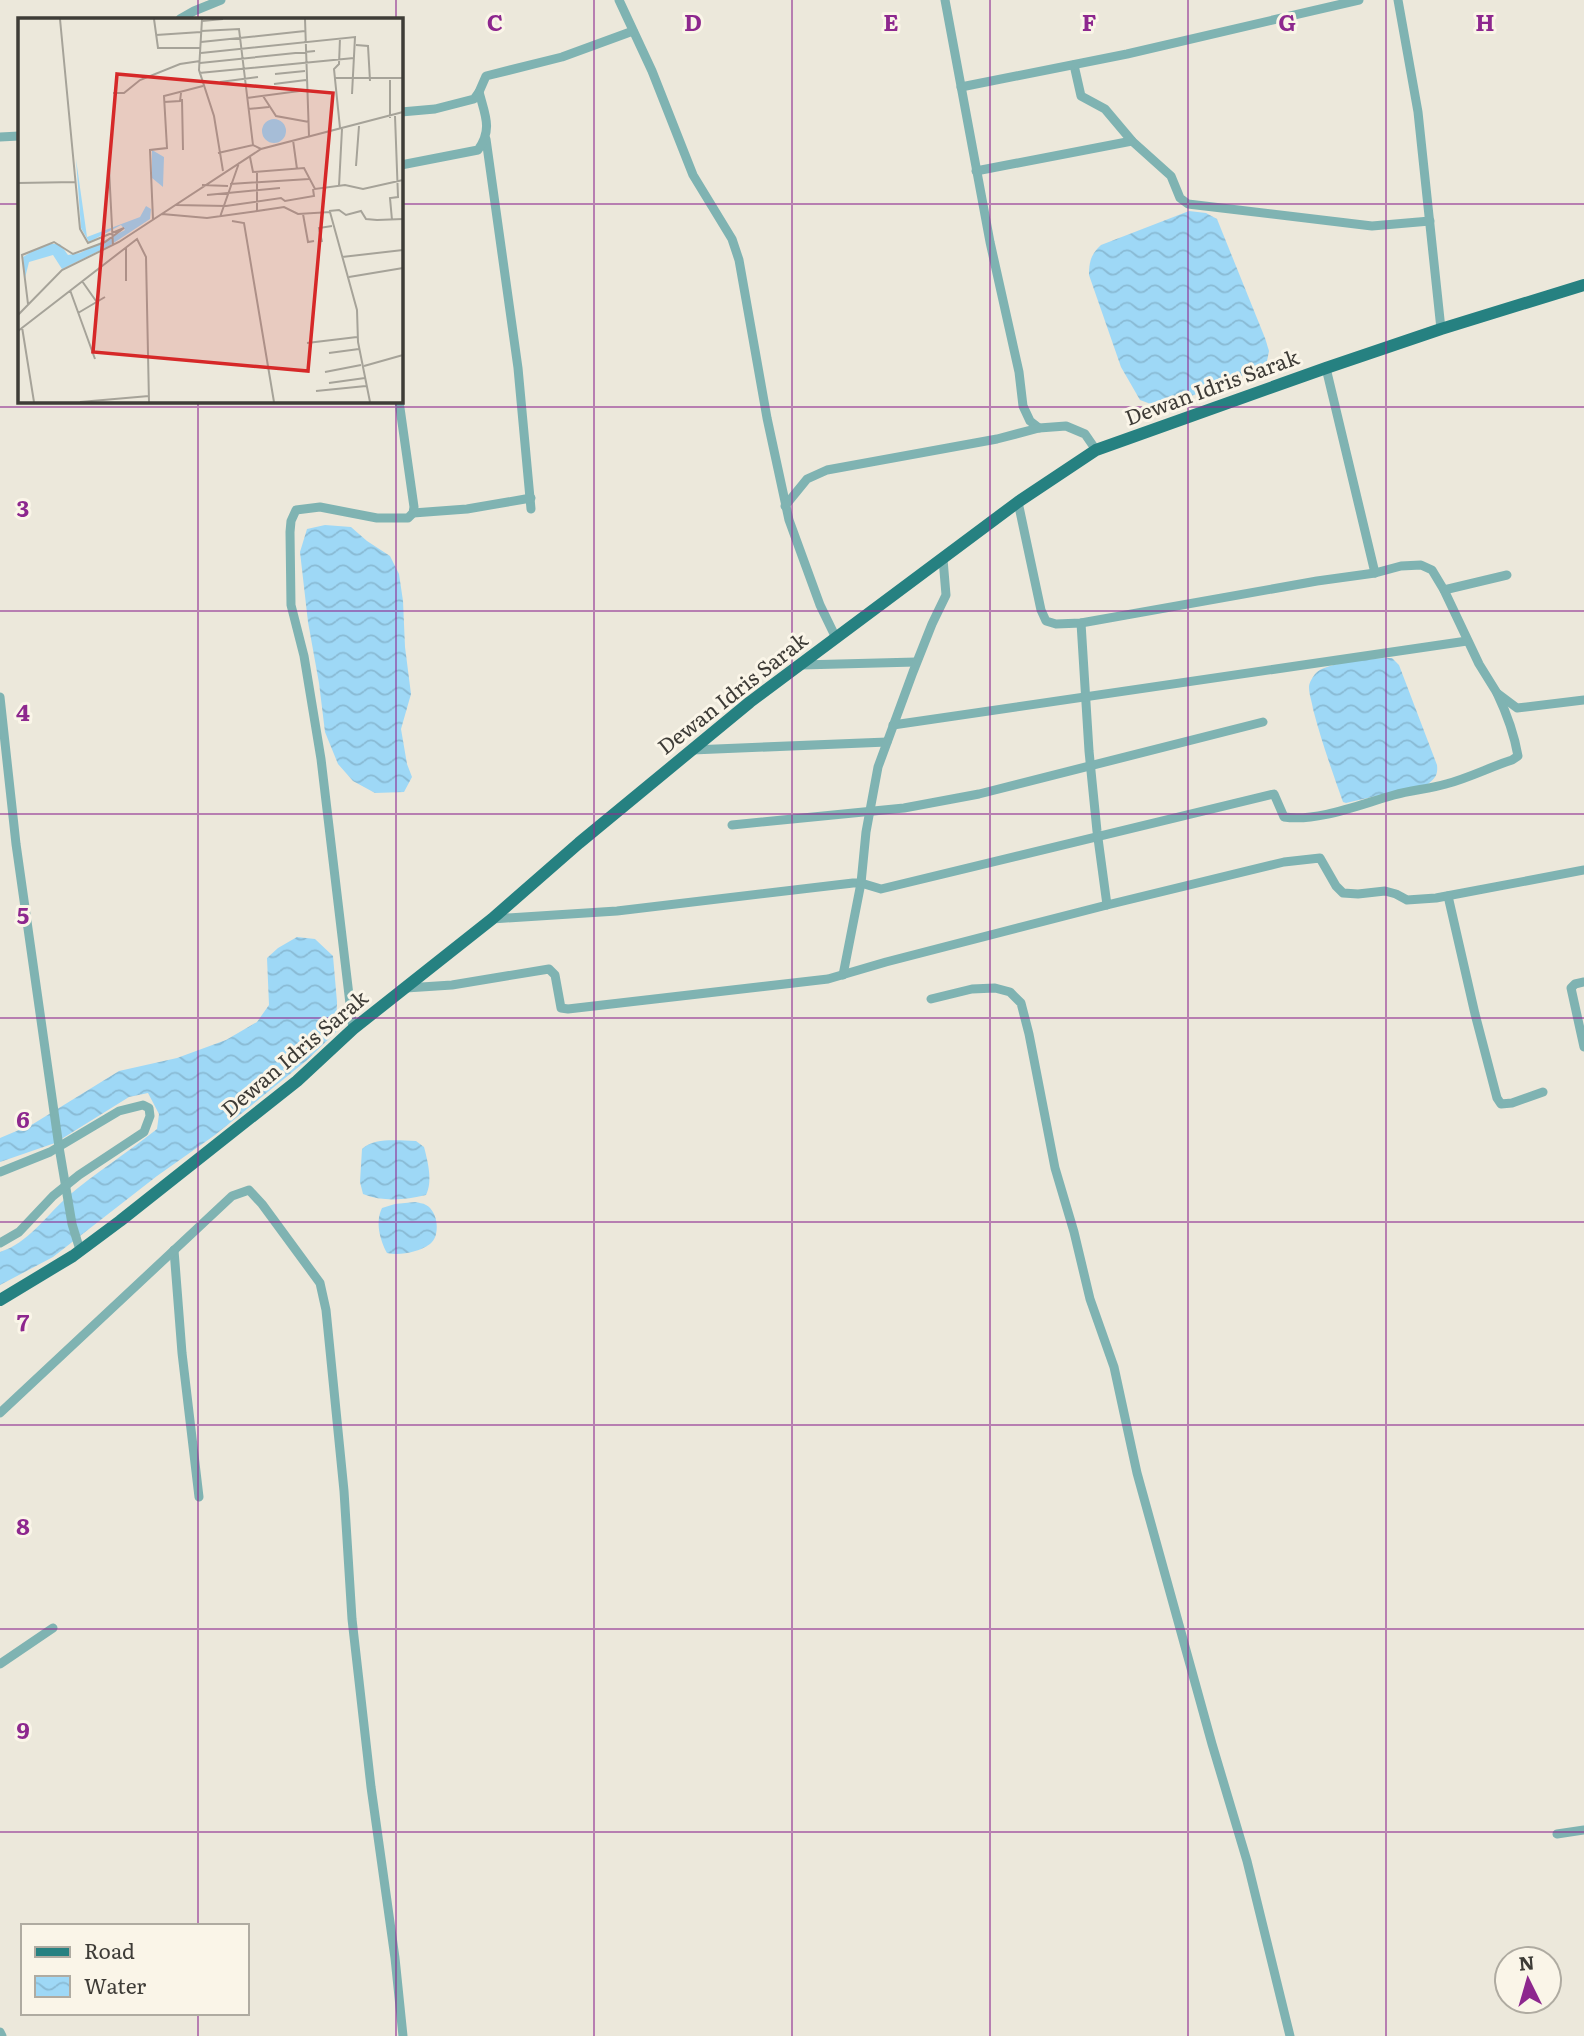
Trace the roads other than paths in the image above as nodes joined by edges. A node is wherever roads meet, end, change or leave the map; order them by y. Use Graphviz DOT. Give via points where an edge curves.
graph roads {
  1 [pos="221,0"];
  2 [pos="619,0"];
  3 [pos="945,0"];
  4 [pos="1359,0"];
  5 [pos="1398,0"];
  6 [pos="182,18"];
  7 [pos="633,31"];
  8 [pos="1074,65"];
  9 [pos="961,87"];
  10 [pos="479,92"];
  11 [pos="402,112"];
  12 [pos="18,136"];
  13 [pos="0,137"];
  14 [pos="486,139"];
  15 [pos="1132,141"];
  16 [pos="402,165"];
  17 [pos="976,171"];
  18 [pos="1430,221"];
  19 [pos="1584,285"];
  20 [pos="1441,329"];
  21 [pos="1326,368"];
  22 [pos="399,402"];
  23 [pos="1039,428"];
  24 [pos="1096,450"];
  25 [pos="531,498"];
  26 [pos="1018,502"];
  27 [pos="785,506"];
  28 [pos="531,509"];
  29 [pos="413,513"];
  30 [pos="943,559"];
  31 [pos="1375,573"];
  32 [pos="1507,575"];
  33 [pos="1444,590"];
  34 [pos="1081,623"];
  35 [pos="836,638"];
  36 [pos="1467,641"];
  37 [pos="916,662"];
  38 [pos="801,665"];
  39 [pos="1497,693"];
  40 [pos="0,696"];
  41 [pos="1086,698"];
  42 [pos="1584,700"];
  43 [pos="1517,708"];
  44 [pos="1509,717"];
  45 [pos="1263,722"];
  46 [pos="893,725"];
  47 [pos="887,742"];
  48 [pos="692,750"];
  49 [pos="1090,765"];
  50 [pos="870,812"];
  51 [pos="732,825"];
  52 [pos="1098,837"];
  53 [pos="1584,870"];
  54 [pos="861,883"];
  55 [pos="1447,896"];
  56 [pos="1107,905"];
  57 [pos="492,919"];
  58 [pos="843,975"];
  59 [pos="1584,982"];
  60 [pos="404,989"];
  61 [pos="931,999"];
  62 [pos="353,1029"];
  63 [pos="1584,1047"];
  64 [pos="1543,1092"];
  65 [pos="59,1147"];
  66 [pos="0,1172"];
  67 [pos="66,1185"];
  68 [pos="0,1242"];
  69 [pos="80,1250"];
  70 [pos="174,1250"];
  71 [pos="0,1300"];
  72 [pos="0,1413"];
  73 [pos="199,1497"];
  74 [pos="53,1628"];
  75 [pos="0,1664"];
  76 [pos="1584,1830"];
  77 [pos="1557,1834"];
  78 [pos="403,2036"];
  79 [pos="1290,2036"];
  1 -- 6 [label="street"];
  2 -- 7 [label="street"];
  3 -- 9 [label="street"];
  4 -- 8 [label="street"];
  5 -- 18 [label="street" via="1418,112"];
  7 -- 10 [label="street" via="562,57 486,76"];
  7 -- 27 [label="street" via="693,175 733,239"];
  8 -- 9 [label="street"];
  8 -- 15 [label="street" via="1081,96 1105,109"];
  9 -- 17 [label="street"];
  10 -- 11 [label="street" via="474,99"];
  10 -- 14 [label="street" via="487,119"];
  12 -- 13 [label="street"];
  14 -- 16 [label="street" via="478,150"];
  14 -- 25 [label="street"];
  15 -- 17 [label="street"];
  15 -- 18 [label="street" via="1171,176 1180,198 1188,204 1373,226"];
  17 -- 23 [label="street" via="1023,406"];
  18 -- 20 [label="street"];
  19 -- 20 [label="main road, Dewan Idris Sarak"];
  20 -- 21 [label="main road, Dewan Idris Sarak"];
  21 -- 24 [label="main road, Dewan Idris Sarak"];
  21 -- 31 [label="street"];
  22 -- 29 [label="street"];
  23 -- 24 [label="street" via="1066,426 1085,434"];
  23 -- 27 [label="street" via="827,470 807,479"];
  24 -- 26 [label="main road, Dewan Idris Sarak"];
  25 -- 28 [label="street"];
  25 -- 29 [label="street"];
  26 -- 30 [label="main road, Dewan Idris Sarak"];
  26 -- 34 [label="street" via="1046,621"];
  27 -- 35 [label="street"];
  29 -- 62 [label="street" via="408,518 377,518 320,507 296,510 291,521 291,605 321,760"];
  30 -- 35 [label="main road, Dewan Idris Sarak"];
  30 -- 37 [label="street" via="946,595"];
  31 -- 33 [label="street" via="1421,565 1432,570"];
  31 -- 34 [label="street"];
  32 -- 33 [label="street"];
  33 -- 36 [label="street"];
  34 -- 41 [label="street"];
  35 -- 38 [label="main road, Dewan Idris Sarak"];
  36 -- 39 [label="street"];
  36 -- 41 [label="street"];
  37 -- 38 [label="street"];
  37 -- 46 [label="street"];
  38 -- 48 [label="main road, Dewan Idris Sarak"];
  39 -- 43 [label="street"];
  39 -- 44 [label="street"];
  40 -- 65 [label="street"];
  41 -- 46 [label="street"];
  41 -- 49 [label="street"];
  42 -- 43 [label="street"];
  43 -- 44 [label="street"];
  44 -- 52 [label="street" via="1518,756 1446,784 1304,818 1283,817 1273,794 1266,795"];
  45 -- 49 [label="street"];
  46 -- 47 [label="street"];
  47 -- 48 [label="street"];
  47 -- 50 [label="street"];
  48 -- 57 [label="main road, Dewan Idris Sarak"];
  49 -- 50 [label="street" via="979,794"];
  49 -- 52 [label="street"];
  50 -- 51 [label="street"];
  50 -- 54 [label="street"];
  52 -- 54 [label="street" via="881,889"];
  52 -- 56 [label="street"];
  53 -- 55 [label="street"];
  54 -- 57 [label="street" via="617,911"];
  54 -- 58 [label="street"];
  55 -- 56 [label="street" via="1407,900 1385,891 1343,893 1320,858 1284,862"];
  55 -- 64 [label="street" via="1497,1098 1501,1104 1512,1103"];
  56 -- 58 [label="street"];
  57 -- 60 [label="main road, Dewan Idris Sarak"];
  58 -- 60 [label="street" via="568,1009 561,1008 555,975 549,970"];
  59 -- 63 [label="street" via="1571,988"];
  60 -- 62 [label="main road, Dewan Idris Sarak"];
  61 -- 79 [label="street" via="995,988 1010,992 1021,1003 1055,1168 1090,1299 1114,1367 1137,1473 1247,1861"];
  62 -- 69 [label="main road, Dewan Idris Sarak" via="298,1081"];
  65 -- 66 [label="street"];
  65 -- 67 [label="street"];
  65 -- 67 [label="street" via="118,1111 143,1105 149,1108 144,1132"];
  67 -- 68 [label="street" via="19,1232"];
  67 -- 69 [label="street"];
  69 -- 71 [label="main road, Dewan Idris Sarak"];
  70 -- 72 [label="street"];
  70 -- 73 [label="street"];
  70 -- 78 [label="street" via="232,1196 249,1191 320,1283 344,1491 352,1619"];
  74 -- 75 [label="street"];
  76 -- 77 [label="street"];
}
